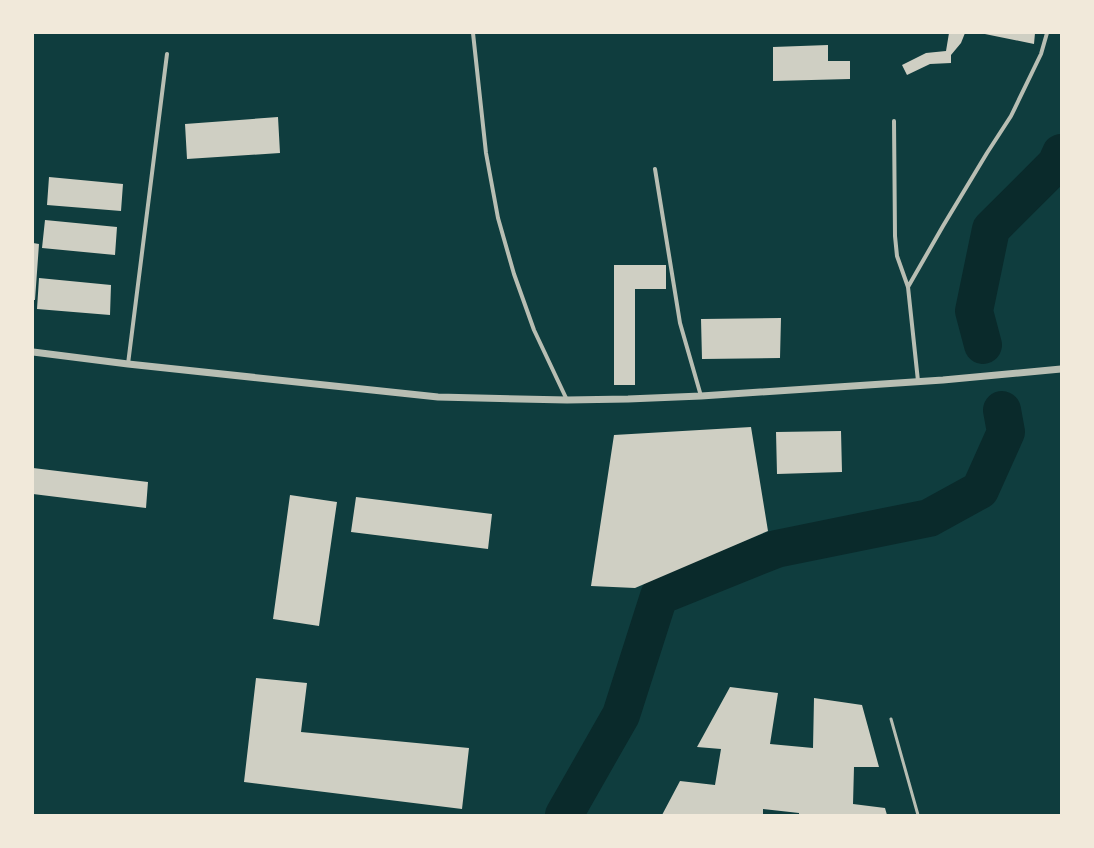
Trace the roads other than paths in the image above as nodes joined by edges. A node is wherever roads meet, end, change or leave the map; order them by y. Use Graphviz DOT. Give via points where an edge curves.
graph roads {
  1 [pos="473,33"];
  2 [pos="1047,33"];
  3 [pos="167,54"];
  4 [pos="894,121"];
  5 [pos="655,169"];
  6 [pos="908,287"];
  7 [pos="33,352"];
  8 [pos="128,364"];
  9 [pos="1061,369"];
  10 [pos="918,380"];
  11 [pos="701,396"];
  12 [pos="567,400"];
  13 [pos="890,719"];
  14 [pos="918,815"];
  1 -- 12 [label="street" via="486,153 498,218 534,330"];
  2 -- 6 [label="street" via="1041,54 1011,116"];
  3 -- 8 [label="street"];
  4 -- 6 [label="street" via="895,236 897,256"];
  5 -- 11 [label="street" via="680,323"];
  6 -- 10 [label="street"];
  7 -- 8 [label="street"];
  8 -- 12 [label="street" via="438,397"];
  9 -- 10 [label="street"];
  10 -- 11 [label="street"];
  11 -- 12 [label="street"];
  13 -- 14 [label="lane"];
}
